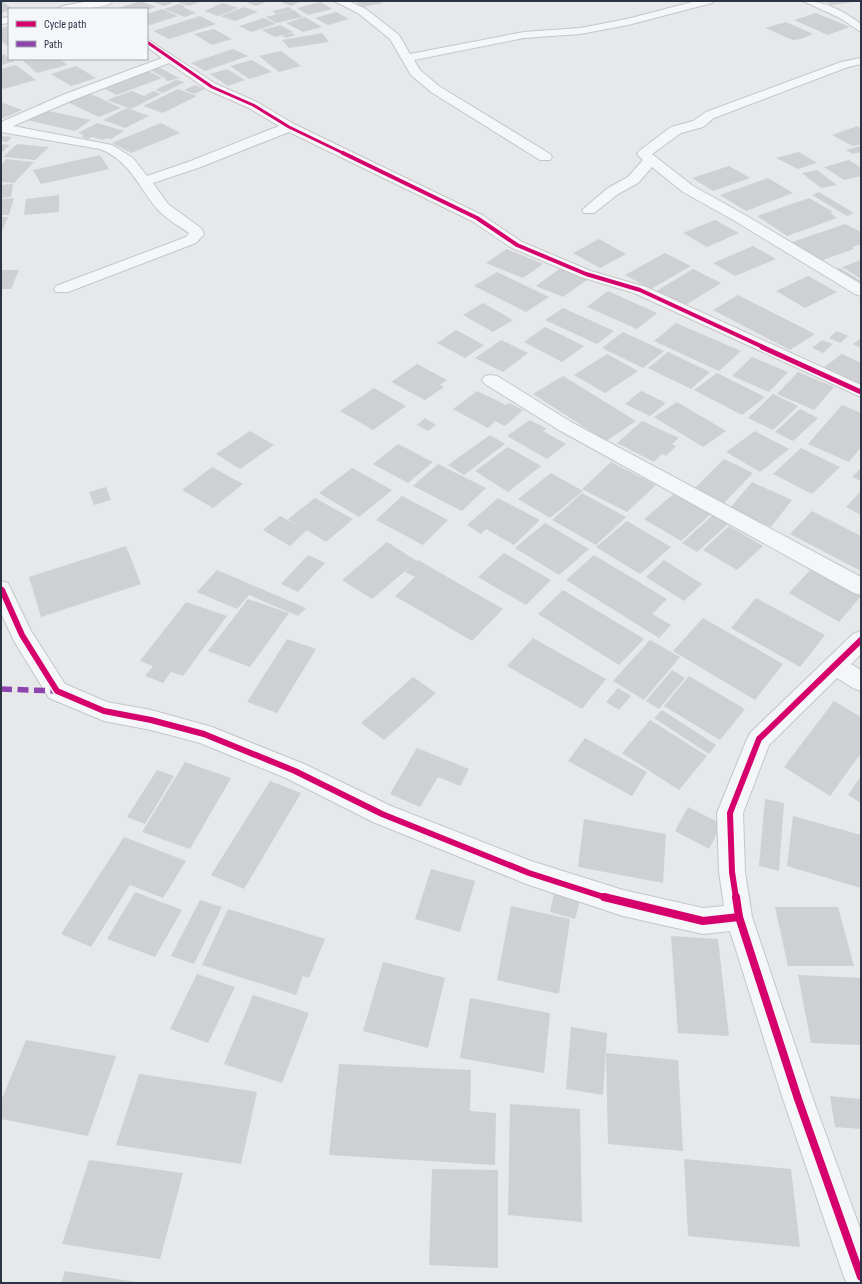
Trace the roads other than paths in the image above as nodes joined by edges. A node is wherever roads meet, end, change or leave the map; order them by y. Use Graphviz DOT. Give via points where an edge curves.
graph roads {
  1 [pos="62,1"];
  2 [pos="108,1"];
  3 [pos="339,1"];
  4 [pos="708,1"];
  5 [pos="808,1"];
  6 [pos="78,8"];
  7 [pos="861,29"];
  8 [pos="148,43"];
  9 [pos="406,58"];
  10 [pos="169,59"];
  11 [pos="861,61"];
  12 [pos="1,127"];
  13 [pos="289,127"];
  14 [pos="545,156"];
  15 [pos="651,160"];
  16 [pos="145,181"];
  17 [pos="589,210"];
  18 [pos="62,289"];
  19 [pos="861,290"];
  20 [pos="492,380"];
  21 [pos="861,392"];
  22 [pos="861,587"];
  23 [pos="1,589"];
  24 [pos="861,640"];
  25 [pos="836,666"];
  26 [pos="861,682"];
  27 [pos="739,917"];
  28 [pos="861,1277"];
  1 -- 6 [label="street"];
  2 -- 6 [label="street"];
  3 -- 9 [label="street" via="362,11 384,27 395,37"];
  4 -- 9 [label="street" via="628,22 580,31 524,35"];
  5 -- 7 [label="street" via="844,16"];
  8 -- 10 [label="street"];
  9 -- 14 [label="street" via="415,72 435,89"];
  10 -- 12 [label="street" via="69,97"];
  10 -- 13 [label="street" via="212,87 253,105"];
  11 -- 15 [label="street" via="804,79 710,115 698,124 676,130 644,154"];
  12 -- 16 [label="street" via="109,148 126,157"];
  13 -- 16 [label="street"];
  13 -- 21 [label="street" via="477,218 517,245 586,274 640,290"];
  15 -- 17 [label="street" via="633,180 613,191"];
  15 -- 19 [label="street" via="688,189"];
  16 -- 18 [label="street" via="163,207 196,231 195,237"];
  20 -- 22 [label="street" via="565,426"];
  23 -- 27 [label="street" via="22,635 57,691 104,711 204,734 295,771 382,814 543,878 623,903 703,921"];
  24 -- 25 [label="street"];
  25 -- 26 [label="street"];
  25 -- 27 [label="street" via="759,739 730,813 732,872"];
  27 -- 28 [label="street" via="798,1099"];
}
